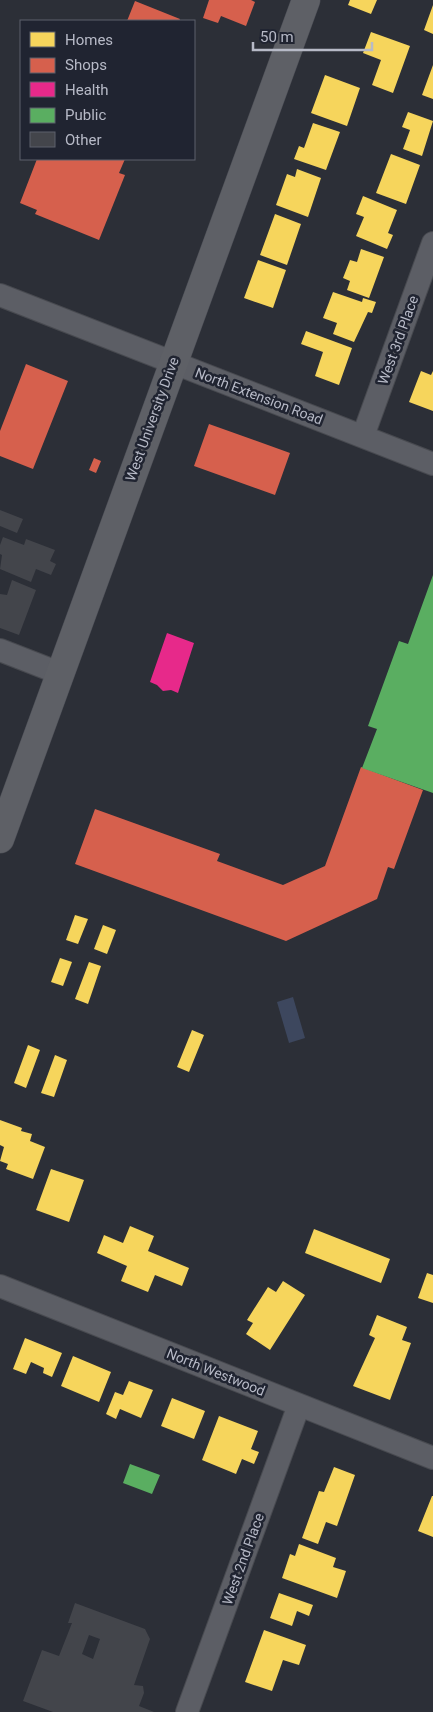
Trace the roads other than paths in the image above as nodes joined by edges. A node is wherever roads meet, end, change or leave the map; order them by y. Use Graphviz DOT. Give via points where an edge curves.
graph roads {
  1 [pos="306,0"];
  2 [pos="433,243"];
  3 [pos="0,295"];
  4 [pos="172,362"];
  5 [pos="363,436"];
  6 [pos="433,464"];
  7 [pos="0,650"];
  8 [pos="59,673"];
  9 [pos="0,839"];
  10 [pos="0,1286"];
  11 [pos="299,1405"];
  12 [pos="433,1458"];
  13 [pos="187,1712"];
  1 -- 4 [label="main road, West University Drive"];
  2 -- 5 [label="street, West 3rd Place"];
  3 -- 4 [label="street, North Extension Road"];
  4 -- 5 [label="street, North Extension Road"];
  4 -- 8 [label="main road, West University Drive"];
  5 -- 6 [label="street, North Extension Road"];
  7 -- 8 [label="street"];
  8 -- 9 [label="main road, West University Drive"];
  10 -- 11 [label="street, North Westwood"];
  11 -- 12 [label="street, North Westwood"];
  11 -- 13 [label="street, West 2nd Place"];
}
